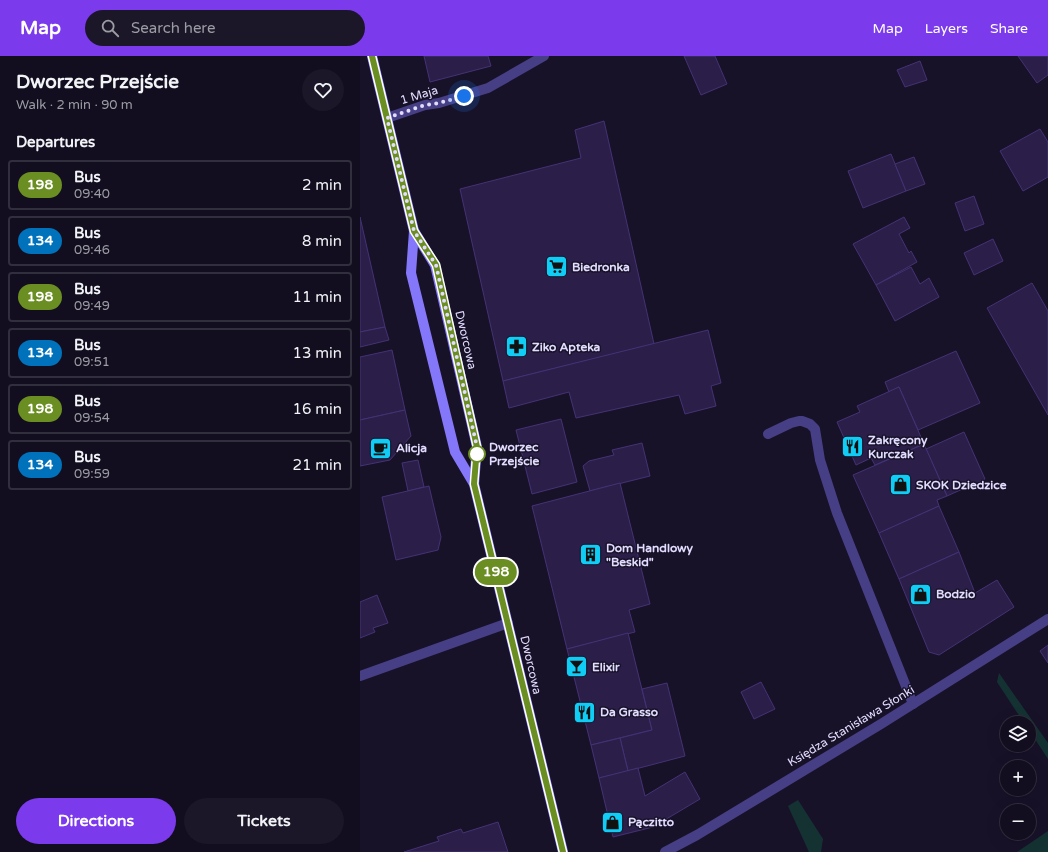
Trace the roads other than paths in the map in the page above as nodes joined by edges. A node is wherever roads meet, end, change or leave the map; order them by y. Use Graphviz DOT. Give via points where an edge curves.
graph roads {
  1 [pos="372,56"];
  2 [pos="544,56"];
  3 [pos="387,118"];
  4 [pos="414,231"];
  5 [pos="768,434"];
  6 [pos="474,484"];
  7 [pos="1048,619"];
  8 [pos="508,623"];
  9 [pos="360,676"];
  10 [pos="912,704"];
  11 [pos="563,852"];
  12 [pos="665,852"];
  1 -- 3 [label="street, Dworcowa"];
  2 -- 3 [label="street, 1 Maja" via="488,88"];
  3 -- 4 [label="street, Dworcowa"];
  4 -- 6 [label="street, Dworcowa" via="411,273 455,452"];
  4 -- 6 [label="street, Dworcowa" via="436,265 477,447"];
  5 -- 10 [label="street" via="799,421 810,424 815,429 820,460 837,513"];
  6 -- 8 [label="street, Dworcowa"];
  7 -- 10 [label="street, Księdza Stanisława Słonki"];
  8 -- 9 [label="street"];
  8 -- 11 [label="street, Dworcowa"];
  10 -- 12 [label="street, Księdza Stanisława Słonki"];
}
